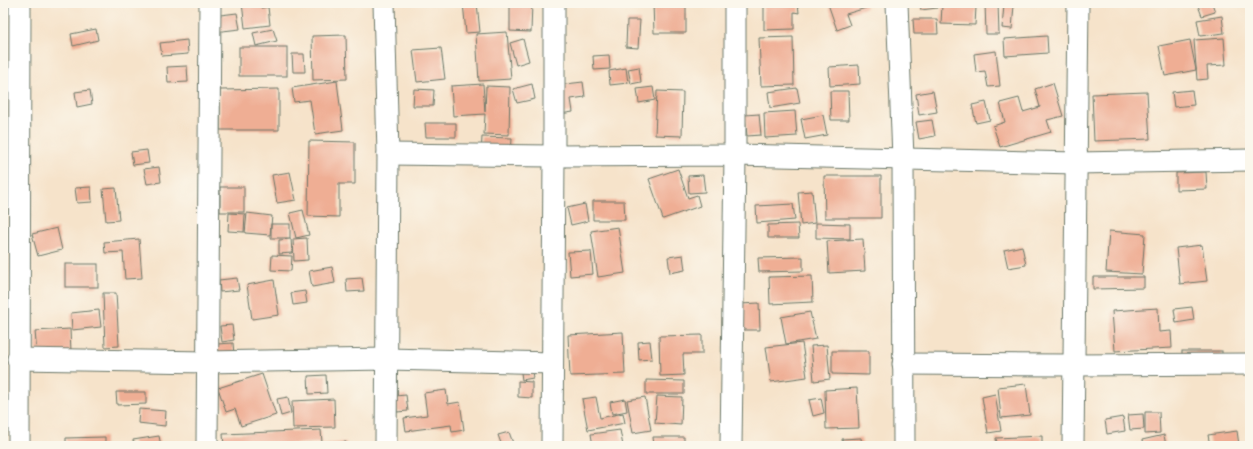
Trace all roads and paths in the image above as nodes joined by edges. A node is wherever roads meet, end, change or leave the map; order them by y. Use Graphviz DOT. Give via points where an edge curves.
graph roads {
  1 [pos="20,3"];
  2 [pos="210,3"];
  3 [pos="384,3"];
  4 [pos="554,3"];
  5 [pos="734,3"];
  6 [pos="897,3"];
  7 [pos="1078,3"];
  8 [pos="388,154"];
  9 [pos="735,155"];
  10 [pos="554,156"];
  11 [pos="903,158"];
  12 [pos="1250,160"];
  13 [pos="1076,163"];
  14 [pos="11,260"];
  15 [pos="18,359"];
  16 [pos="387,359"];
  17 [pos="207,362"];
  18 [pos="552,363"];
  19 [pos="903,364"];
  20 [pos="1250,364"];
  21 [pos="1074,365"];
  22 [pos="19,446"];
  23 [pos="208,446"];
  24 [pos="386,446"];
  25 [pos="552,446"];
  26 [pos="731,446"];
  27 [pos="904,446"];
  28 [pos="1073,446"];
  1 -- 14 [label="street"];
  2 -- 17 [label="street"];
  3 -- 8 [label="street"];
  4 -- 10 [label="street"];
  5 -- 9 [label="street"];
  6 -- 11 [label="street"];
  7 -- 13 [label="street"];
  8 -- 10 [label="street"];
  8 -- 16 [label="street"];
  9 -- 10 [label="street"];
  9 -- 11 [label="street"];
  9 -- 26 [label="street"];
  10 -- 18 [label="street"];
  11 -- 13 [label="street"];
  11 -- 19 [label="street"];
  12 -- 13 [label="street"];
  13 -- 21 [label="street"];
  14 -- 15 [label="street"];
  15 -- 17 [label="street"];
  15 -- 22 [label="street"];
  16 -- 17 [label="street"];
  16 -- 18 [label="street"];
  16 -- 24 [label="street"];
  17 -- 23 [label="street"];
  18 -- 25 [label="street"];
  19 -- 21 [label="street"];
  19 -- 27 [label="street"];
  20 -- 21 [label="street"];
  21 -- 28 [label="street"];
}
